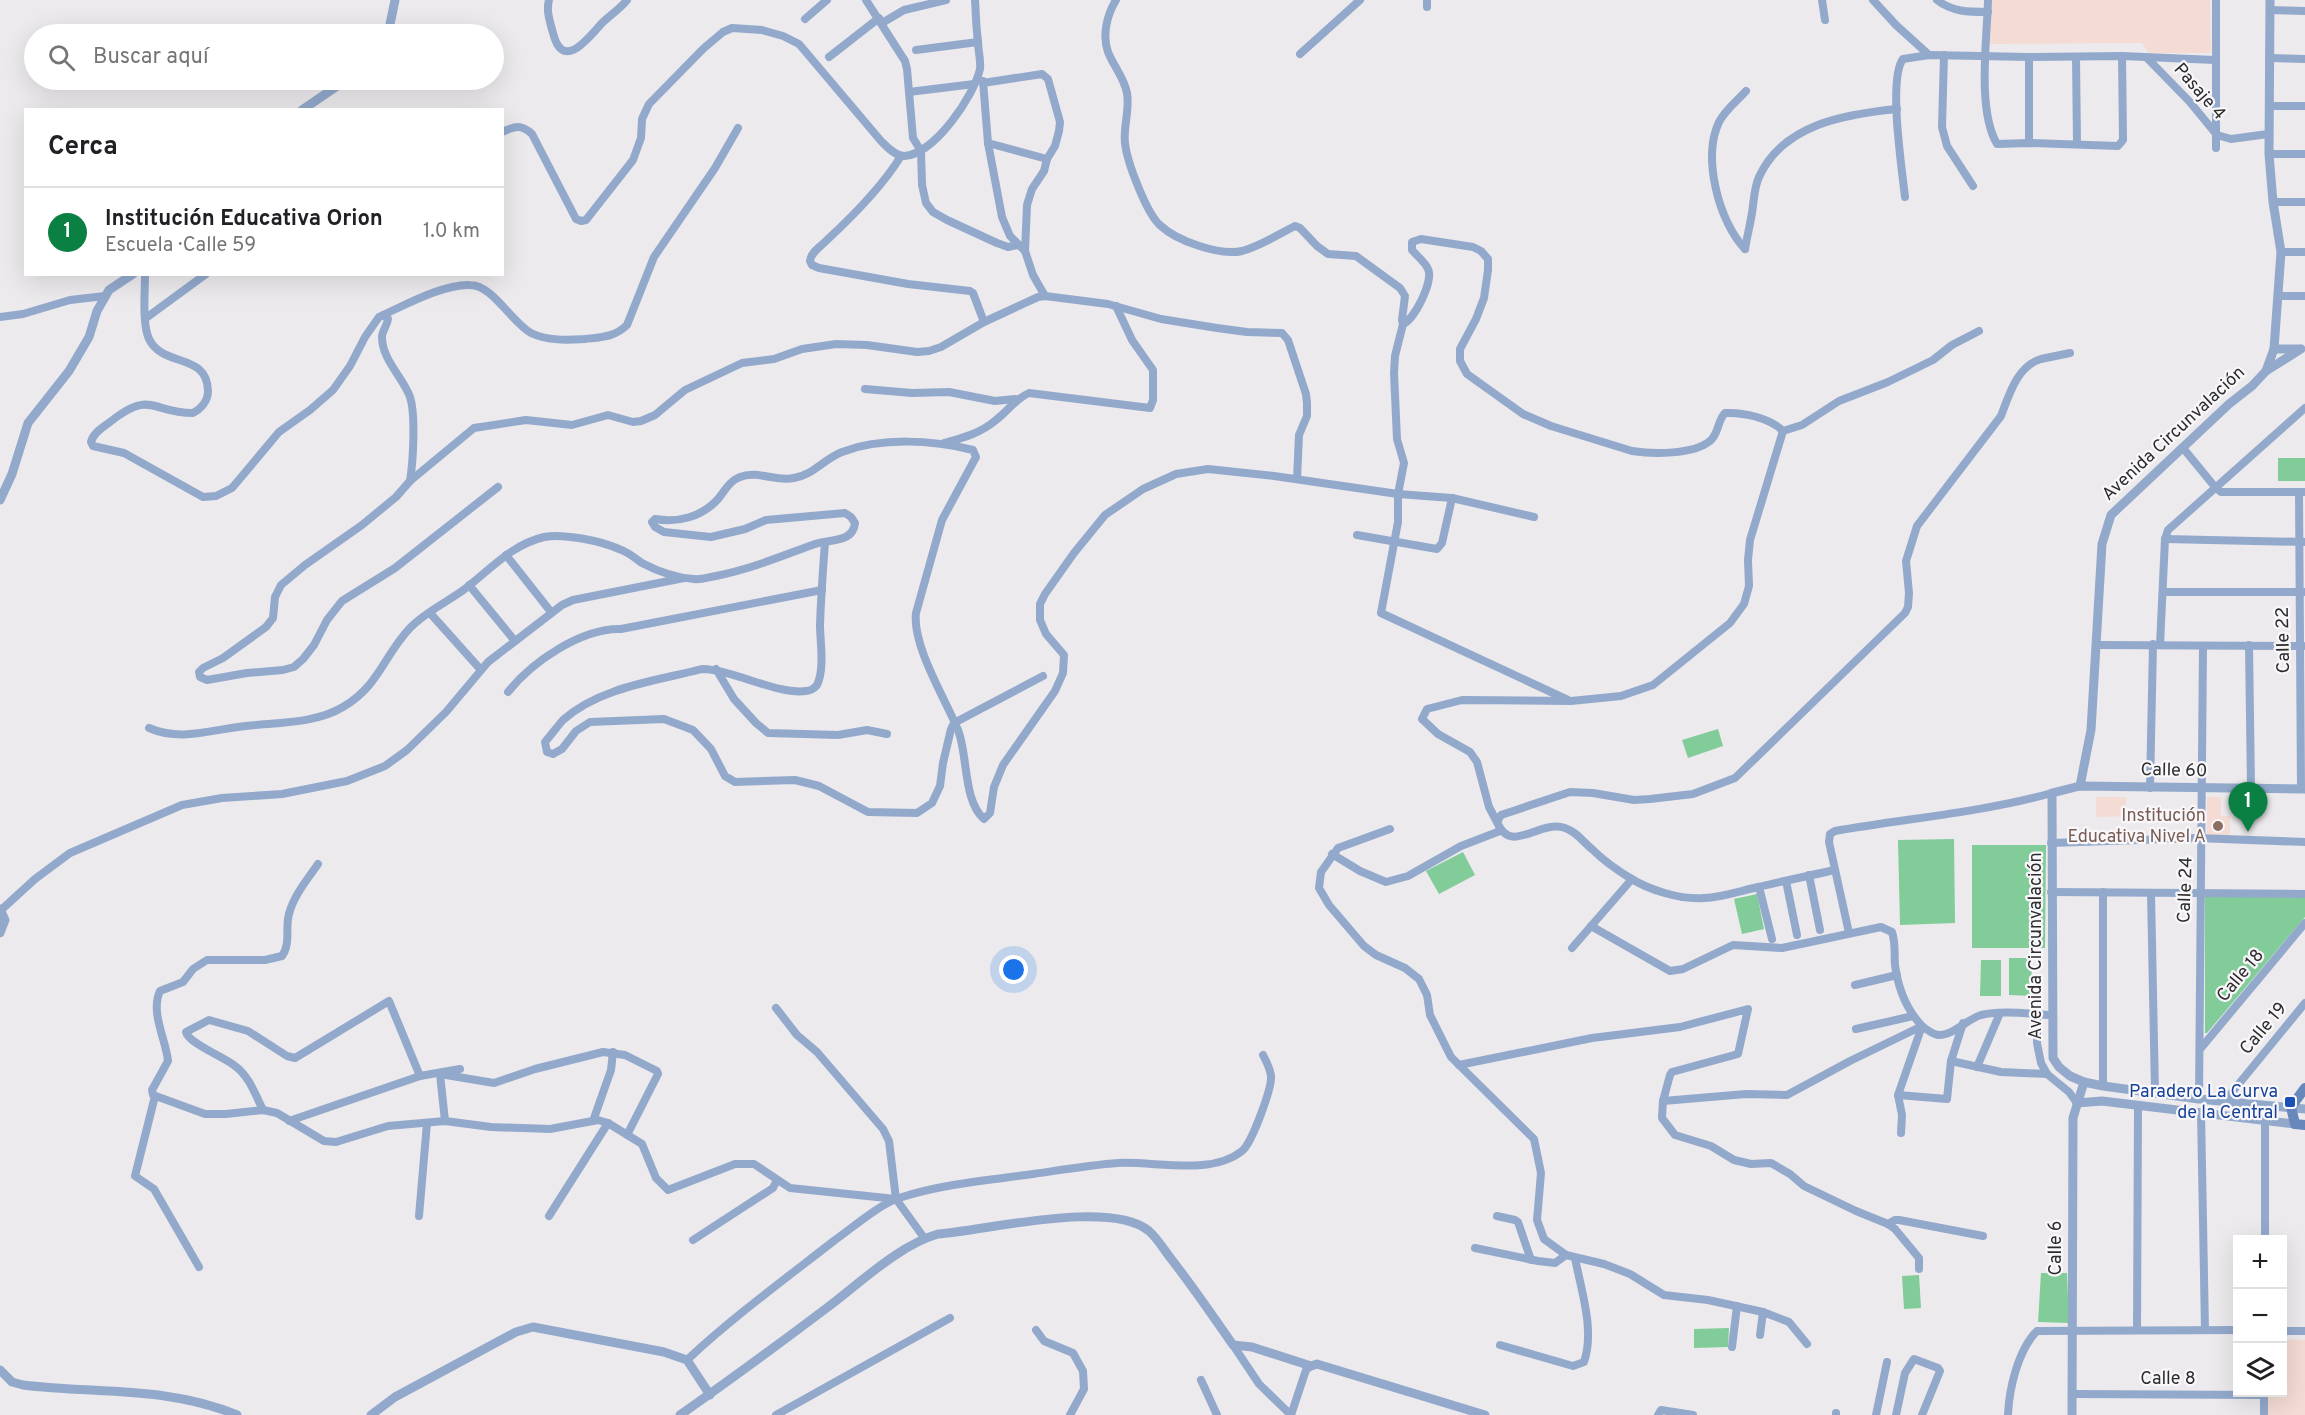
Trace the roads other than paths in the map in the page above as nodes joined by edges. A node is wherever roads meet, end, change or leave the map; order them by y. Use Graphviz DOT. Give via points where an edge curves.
graph roads {
  1 [pos="395,0"];
  2 [pos="549,0"];
  3 [pos="627,0"];
  4 [pos="827,0"];
  5 [pos="866,0"];
  6 [pos="946,0"];
  7 [pos="975,0"];
  8 [pos="1116,0"];
  9 [pos="1360,0"];
  10 [pos="1822,0"];
  11 [pos="1873,0"];
  12 [pos="1937,0"];
  13 [pos="1988,0"];
  14 [pos="2216,0"];
  15 [pos="2270,0"];
  16 [pos="2270,10"];
  17 [pos="2305,11"];
  18 [pos="1988,12"];
  19 [pos="805,19"];
  20 [pos="1825,20"];
  21 [pos="880,21"];
  22 [pos="390,24"];
  23 [pos="978,42"];
  24 [pos="916,50"];
  25 [pos="1300,54"];
  26 [pos="1929,55"];
  27 [pos="1944,55"];
  28 [pos="1987,56"];
  29 [pos="2122,56"];
  30 [pos="829,57"];
  31 [pos="2029,57"];
  32 [pos="2076,57"];
  33 [pos="2147,58"];
  34 [pos="2269,58"];
  35 [pos="2305,59"];
  36 [pos="2215,60"];
  37 [pos="980,67"];
  38 [pos="983,83"];
  39 [pos="974,84"];
  40 [pos="331,90"];
  41 [pos="1746,91"];
  42 [pos="909,92"];
  43 [pos="2269,106"];
  44 [pos="2305,106"];
  45 [pos="305,108"];
  46 [pos="1897,109"];
  47 [pos="738,128"];
  48 [pos="504,131"];
  49 [pos="2268,134"];
  50 [pos="2217,135"];
  51 [pos="2029,143"];
  52 [pos="988,144"];
  53 [pos="2077,144"];
  54 [pos="2216,148"];
  55 [pos="921,151"];
  56 [pos="2269,154"];
  57 [pos="2305,154"];
  58 [pos="901,156"];
  59 [pos="1047,159"];
  60 [pos="1973,186"];
  61 [pos="1905,197"];
  62 [pos="2273,202"];
  63 [pos="2305,202"];
  64 [pos="1021,248"];
  65 [pos="2281,252"];
  66 [pos="2305,252"];
  67 [pos="130,276"];
  68 [pos="145,276"];
  69 [pos="203,276"];
  70 [pos="105,296"];
  71 [pos="1045,296"];
  72 [pos="2279,296"];
  73 [pos="2305,296"];
  74 [pos="1116,306"];
  75 [pos="383,315"];
  76 [pos="0,317"];
  77 [pos="146,318"];
  78 [pos="984,322"];
  79 [pos="1403,324"];
  80 [pos="1979,331"];
  81 [pos="2303,348"];
  82 [pos="2274,349"];
  83 [pos="2070,352"];
  84 [pos="2266,371"];
  85 [pos="865,389"];
  86 [pos="1017,399"];
  87 [pos="2305,408"];
  88 [pos="1783,431"];
  89 [pos="942,443"];
  90 [pos="2183,448"];
  91 [pos="1297,479"];
  92 [pos="410,482"];
  93 [pos="498,487"];
  94 [pos="2215,487"];
  95 [pos="2302,492"];
  96 [pos="1398,494"];
  97 [pos="1452,498"];
  98 [pos="0,500"];
  99 [pos="1534,517"];
  100 [pos="1357,535"];
  101 [pos="2165,538"];
  102 [pos="1394,541"];
  103 [pos="825,542"];
  104 [pos="2301,542"];
  105 [pos="506,555"];
  106 [pos="686,578"];
  107 [pos="470,585"];
  108 [pos="822,590"];
  109 [pos="2163,592"];
  110 [pos="2302,592"];
  111 [pos="551,612"];
  112 [pos="430,613"];
  113 [pos="515,641"];
  114 [pos="2098,645"];
  115 [pos="2157,645"];
  116 [pos="2249,645"];
  117 [pos="2203,646"];
  118 [pos="2302,646"];
  119 [pos="481,669"];
  120 [pos="716,669"];
  121 [pos="1043,676"];
  122 [pos="508,692"];
  123 [pos="1571,701"];
  124 [pos="954,723"];
  125 [pos="149,728"];
  126 [pos="887,734"];
  127 [pos="2080,786"];
  128 [pos="2151,788"];
  129 [pos="2251,788"];
  130 [pos="2202,789"];
  131 [pos="2303,789"];
  132 [pos="2052,793"];
  133 [pos="1497,822"];
  134 [pos="1390,829"];
  135 [pos="1500,831"];
  136 [pos="2202,839"];
  137 [pos="2305,842"];
  138 [pos="2051,843"];
  139 [pos="1332,854"];
  140 [pos="318,864"];
  141 [pos="1834,870"];
  142 [pos="1809,876"];
  143 [pos="1632,879"];
  144 [pos="1786,881"];
  145 [pos="1759,886"];
  146 [pos="2051,892"];
  147 [pos="2103,892"];
  148 [pos="2151,893"];
  149 [pos="2199,893"];
  150 [pos="2305,894"];
  151 [pos="0,910"];
  152 [pos="2305,923"];
  153 [pos="1592,926"];
  154 [pos="1820,930"];
  155 [pos="0,933"];
  156 [pos="1849,933"];
  157 [pos="1797,935"];
  158 [pos="1772,939"];
  159 [pos="1572,948"];
  160 [pos="1897,975"];
  161 [pos="1855,985"];
  162 [pos="2305,1004"];
  163 [pos="776,1008"];
  164 [pos="2000,1013"];
  165 [pos="2037,1014"];
  166 [pos="2052,1015"];
  167 [pos="1913,1016"];
  168 [pos="1963,1023"];
  169 [pos="1922,1026"];
  170 [pos="1856,1029"];
  171 [pos="2201,1048"];
  172 [pos="613,1052"];
  173 [pos="1263,1055"];
  174 [pos="1951,1061"];
  175 [pos="1459,1065"];
  176 [pos="1977,1067"];
  177 [pos="460,1069"];
  178 [pos="440,1074"];
  179 [pos="2047,1074"];
  180 [pos="420,1076"];
  181 [pos="2084,1082"];
  182 [pos="2103,1086"];
  183 [pos="2305,1088"];
  184 [pos="2155,1092"];
  185 [pos="1898,1095"];
  186 [pos="155,1096"];
  187 [pos="2199,1100"];
  188 [pos="1663,1101"];
  189 [pos="2224,1102"];
  190 [pos="2077,1103"];
  191 [pos="2138,1105"];
  192 [pos="2291,1107"];
  193 [pos="2305,1108"];
  194 [pos="263,1110"];
  195 [pos="2201,1112"];
  196 [pos="2265,1119"];
  197 [pos="289,1120"];
  198 [pos="445,1121"];
  199 [pos="593,1121"];
  200 [pos="427,1123"];
  201 [pos="608,1123"];
  202 [pos="2300,1125"];
  203 [pos="1901,1133"];
  204 [pos="627,1134"];
  205 [pos="777,1180"];
  206 [pos="896,1198"];
  207 [pos="419,1216"];
  208 [pos="549,1216"];
  209 [pos="1497,1216"];
  210 [pos="1888,1224"];
  211 [pos="2265,1235"];
  212 [pos="1983,1236"];
  213 [pos="925,1239"];
  214 [pos="693,1240"];
  215 [pos="1475,1248"];
  216 [pos="1566,1254"];
  217 [pos="1575,1258"];
  218 [pos="1531,1260"];
  219 [pos="199,1267"];
  220 [pos="1919,1269"];
  221 [pos="1737,1306"];
  222 [pos="1763,1312"];
  223 [pos="950,1318"];
  224 [pos="1036,1330"];
  225 [pos="2137,1330"];
  226 [pos="2205,1330"];
  227 [pos="2233,1330"];
  228 [pos="2072,1331"];
  229 [pos="2287,1331"];
  230 [pos="2305,1331"];
  231 [pos="1760,1335"];
  232 [pos="1807,1344"];
  233 [pos="1233,1345"];
  234 [pos="1500,1346"];
  235 [pos="1732,1347"];
  236 [pos="687,1360"];
  237 [pos="1887,1362"];
  238 [pos="1311,1366"];
  239 [pos="0,1370"];
  240 [pos="1201,1380"];
  241 [pos="2072,1394"];
  242 [pos="2233,1394"];
  243 [pos="710,1395"];
  244 [pos="2264,1397"];
  245 [pos="237,1415"];
  246 [pos="370,1415"];
  247 [pos="680,1415"];
  248 [pos="776,1415"];
  249 [pos="1070,1415"];
  250 [pos="1217,1415"];
  251 [pos="1291,1415"];
  252 [pos="1485,1415"];
  253 [pos="1658,1415"];
  254 [pos="1693,1415"];
  255 [pos="1876,1415"];
  256 [pos="1896,1415"];
  257 [pos="1922,1415"];
  258 [pos="2008,1415"];
  259 [pos="2072,1415"];
  260 [pos="2264,1415"];
  1 -- 22 [label="street"];
  2 -- 3 [label="street" via="555,41 569,51 581,46"];
  4 -- 19 [label="street"];
  5 -- 21 [label="street"];
  6 -- 21 [label="street" via="904,10"];
  7 -- 23 [label="street"];
  8 -- 79 [label="street" via="1106,28 1108,52 1127,94 1125,142 1149,210 1161,227 1227,253 1256,247 1295,226 1300,228 1328,254 1356,256 1400,288 1405,296"];
  9 -- 25 [label="street"];
  10 -- 20 [label="street"];
  11 -- 26 [label="street"];
  12 -- 18 [label="street" via="1959,11"];
  13 -- 18 [label="street"];
  14 -- 36 [label="street"];
  15 -- 16 [label="street, Avenida Circunvalación"];
  16 -- 17 [label="street"];
  16 -- 34 [label="street, Avenida Circunvalación"];
  18 -- 28 [label="street"];
  21 -- 30 [label="street"];
  21 -- 42 [label="street" via="905,60"];
  23 -- 24 [label="street"];
  23 -- 37 [label="street"];
  26 -- 27 [label="street"];
  26 -- 46 [label="street" via="1903,59 1899,64"];
  27 -- 28 [label="street"];
  27 -- 60 [label="street" via="1942,127 1947,146"];
  28 -- 31 [label="street"];
  28 -- 51 [label="street" via="1985,105 1993,138 2001,145"];
  29 -- 32 [label="street"];
  29 -- 33 [label="street"];
  29 -- 53 [label="street" via="2123,140 2118,146"];
  31 -- 32 [label="street"];
  31 -- 51 [label="street"];
  32 -- 53 [label="street"];
  33 -- 36 [label="street"];
  33 -- 50 [label="street, Pasaje 4"];
  34 -- 35 [label="street"];
  34 -- 43 [label="street, Avenida Circunvalación"];
  36 -- 50 [label="street"];
  37 -- 38 [label="street"];
  37 -- 39 [label="street"];
  38 -- 52 [label="street"];
  38 -- 59 [label="street" via="1042,74 1048,79 1059,122 1055,146"];
  39 -- 42 [label="street"];
  39 -- 55 [label="street" via="951,122"];
  40 -- 45 [label="street"];
  41 -- 46 [label="street" via="1719,122 1711,159 1714,184 1731,229 1745,249 1760,175 1791,139 1830,120"];
  42 -- 55 [label="street" via="913,138"];
  43 -- 44 [label="street"];
  43 -- 49 [label="street, Avenida Circunvalación"];
  46 -- 61 [label="street"];
  47 -- 75 [label="street" via="654,257 627,325 620,332 610,337 549,339 531,333 492,296 470,285 446,289"];
  48 -- 58 [label="street" via="519,126 532,134 576,219 586,220 633,160 644,112 655,96 723,32 743,28 776,33 799,44 881,141"];
  49 -- 50 [label="street, Pasaje 4" via="2231,139"];
  49 -- 56 [label="street, Avenida Circunvalación"];
  50 -- 54 [label="street"];
  51 -- 53 [label="street"];
  52 -- 59 [label="street"];
  52 -- 64 [label="street" via="1002,217 1010,236"];
  55 -- 58 [label="street"];
  55 -- 64 [label="street" via="922,185 926,203 933,212 997,243"];
  56 -- 57 [label="street"];
  56 -- 62 [label="street, Avenida Circunvalación"];
  58 -- 78 [label="street" via="849,220 813,252 810,261 819,268 969,291"];
  59 -- 64 [label="street" via="1027,205"];
  62 -- 63 [label="street"];
  62 -- 65 [label="street, Avenida Circunvalación"];
  64 -- 71 [label="street"];
  65 -- 66 [label="street"];
  65 -- 72 [label="street, Avenida Circunvalación"];
  67 -- 70 [label="street"];
  68 -- 77 [label="street"];
  69 -- 77 [label="street"];
  70 -- 76 [label="street"];
  70 -- 98 [label="street" via="90,337 28,423"];
  71 -- 74 [label="street"];
  71 -- 78 [label="street" via="1032,298"];
  72 -- 73 [label="street"];
  72 -- 82 [label="street, Avenida Circunvalación"];
  74 -- 86 [label="street" via="1132,340 1153,370 1150,408 1029,393"];
  74 -- 91 [label="street" via="1161,319 1285,335 1307,404 1299,435"];
  75 -- 77 [label="street" via="333,390 279,432 237,484 210,497 124,453 92,444 94,435 138,404 193,413 208,396 206,379 198,368 163,354 153,345"];
  75 -- 92 [label="street" via="388,320 383,342 411,402"];
  78 -- 92 [label="street" via="929,351 836,344 802,349 774,360 742,363 685,390 661,411 641,421 608,416 572,425 526,420 478,426"];
  79 -- 88 [label="street" via="1421,300 1430,276 1412,250 1412,242 1421,239 1473,247 1488,259 1488,270 1484,298 1460,349 1460,361 1467,374 1522,414 1643,453 1686,450 1710,441 1725,413 1776,424"];
  79 -- 96 [label="street" via="1394,374 1397,439 1404,463"];
  80 -- 88 [label="street" via="1932,360"];
  81 -- 82 [label="street"];
  81 -- 84 [label="street"];
  82 -- 84 [label="street, Avenida Circunvalación"];
  83 -- 133 [label="street" via="2041,359 2024,369 2001,416 1917,526 1906,561 1909,593 1905,613 1735,778 1693,794 1650,800 1570,792 1501,815"];
  84 -- 90 [label="street, Avenida Circunvalación"];
  85 -- 86 [label="street" via="949,392 995,401"];
  86 -- 89 [label="street" via="986,428"];
  87 -- 94 [label="street"];
  88 -- 123 [label="street" via="1750,540 1749,586 1744,604 1730,623 1653,685 1621,696"];
  89 -- 103 [label="street" via="905,442 851,449 792,479 742,476 701,513 652,522 664,532 711,537 766,520 834,513 851,517 855,527 849,536"];
  89 -- 124 [label="street" via="973,450 976,457 942,520 915,625"];
  90 -- 94 [label="street"];
  90 -- 114 [label="street, Avenida Circunvalación" via="2111,515 2102,544"];
  91 -- 96 [label="street"];
  91 -- 124 [label="street" via="1208,470 1185,472 1143,489 1105,515 1042,599 1040,620 1064,655 1063,673 1055,691 1003,765 985,819 974,803"];
  92 -- 93 [label="street" via="362,525 281,585 269,625 203,668 200,677 207,680 294,667 314,645 342,601 395,568"];
  94 -- 95 [label="street" via="2221,492"];
  94 -- 101 [label="street" via="2168,530"];
  95 -- 104 [label="street, Calle 22"];
  96 -- 97 [label="street"];
  96 -- 102 [label="street"];
  97 -- 99 [label="street"];
  97 -- 102 [label="street" via="1439,548"];
  100 -- 102 [label="street"];
  101 -- 104 [label="street"];
  101 -- 109 [label="street"];
  102 -- 123 [label="street" via="1381,613"];
  103 -- 106 [label="street" via="743,571 697,580"];
  103 -- 108 [label="street"];
  104 -- 110 [label="street, Calle 22"];
  105 -- 106 [label="street" via="542,538 570,536 619,548 644,564"];
  105 -- 107 [label="street"];
  105 -- 111 [label="street"];
  106 -- 111 [label="street" via="573,600"];
  107 -- 112 [label="street"];
  107 -- 113 [label="street"];
  108 -- 120 [label="street" via="819,678 813,689 805,692 779,688"];
  108 -- 122 [label="street" via="591,633 530,670"];
  109 -- 110 [label="street"];
  109 -- 115 [label="street"];
  110 -- 118 [label="street, Calle 22"];
  111 -- 113 [label="street"];
  112 -- 119 [label="street"];
  112 -- 125 [label="street" via="406,633 366,689 327,714 190,735 171,735"];
  113 -- 119 [label="street"];
  114 -- 115 [label="street"];
  114 -- 127 [label="street, Avenida Circunvalación" via="2091,730"];
  115 -- 117 [label="street"];
  115 -- 128 [label="street"];
  116 -- 117 [label="street"];
  116 -- 118 [label="street"];
  116 -- 129 [label="street"];
  117 -- 130 [label="street, Calle 24"];
  118 -- 131 [label="street, Calle 22"];
  119 -- 151 [label="street" via="446,712 385,766 347,781 282,794 182,805 70,853"];
  120 -- 124 [label="street" via="702,669 598,698 564,720 545,742 546,749 549,754 556,754 576,731 590,722 664,719 693,729 711,749 725,776 735,782 795,780 819,786 868,812 917,813 932,803 940,786"];
  120 -- 126 [label="street" via="734,699 768,733 838,735 867,730"];
  121 -- 124 [label="street"];
  123 -- 133 [label="street" via="1461,700 1434,706 1422,715 1429,728 1470,752"];
  127 -- 128 [label="street, Calle 60"];
  127 -- 132 [label="street, Calle 60"];
  128 -- 130 [label="street, Calle 60"];
  129 -- 130 [label="street, Calle 60"];
  129 -- 131 [label="street, Calle 60"];
  130 -- 136 [label="street, Calle 24"];
  132 -- 138 [label="street, Avenida Circunvalación"];
  132 -- 141 [label="street" via="1934,818 1835,831 1830,834"];
  133 -- 135 [label="street"];
  134 -- 139 [label="street" via="1344,845"];
  135 -- 139 [label="street" via="1461,846 1408,876 1386,882"];
  135 -- 143 [label="street" via="1507,837 1518,837 1552,825 1565,828"];
  136 -- 137 [label="street"];
  136 -- 138 [label="street"];
  136 -- 149 [label="street, Calle 24"];
  138 -- 146 [label="street, Avenida Circunvalación"];
  139 -- 175 [label="street" via="1321,872 1319,888 1324,897 1364,946 1419,979 1427,994 1430,1016"];
  140 -- 186 [label="street" via="293,902 282,956 266,960 207,960 183,982 160,991 158,1019 168,1061 152,1090"];
  141 -- 142 [label="street"];
  141 -- 156 [label="street"];
  142 -- 144 [label="street"];
  142 -- 154 [label="street"];
  143 -- 145 [label="street" via="1687,898 1723,896"];
  143 -- 153 [label="street"];
  144 -- 145 [label="street"];
  144 -- 157 [label="street"];
  145 -- 158 [label="street"];
  146 -- 147 [label="street"];
  146 -- 166 [label="street, Avenida Circunvalación"];
  147 -- 148 [label="street"];
  147 -- 182 [label="street"];
  148 -- 149 [label="street"];
  148 -- 184 [label="street"];
  149 -- 150 [label="street"];
  149 -- 171 [label="street, Calle 24"];
  151 -- 155 [label="street" via="5,920"];
  152 -- 171 [label="street, Calle 18"];
  153 -- 156 [label="street" via="1670,972 1732,945 1782,948"];
  153 -- 159 [label="street"];
  156 -- 160 [label="street" via="1881,927 1892,932"];
  160 -- 161 [label="street"];
  160 -- 167 [label="street"];
  162 -- 189 [label="street, Calle 19"];
  163 -- 206 [label="street" via="883,1129 889,1141"];
  164 -- 165 [label="street"];
  164 -- 168 [label="street" via="1981,1015"];
  164 -- 176 [label="street"];
  165 -- 166 [label="street"];
  165 -- 179 [label="street" via="2037,1043"];
  166 -- 181 [label="street, Avenida Circunvalación" via="2055,1063"];
  167 -- 169 [label="street"];
  167 -- 170 [label="street"];
  168 -- 169 [label="street" via="1940,1035"];
  168 -- 174 [label="street"];
  169 -- 185 [label="street"];
  169 -- 188 [label="street" via="1787,1095"];
  171 -- 187 [label="street, Calle 24"];
  172 -- 178 [label="street" via="535,1069 494,1083"];
  172 -- 199 [label="street" via="611,1070"];
  172 -- 204 [label="street" via="658,1074"];
  173 -- 206 [label="street" via="1271,1077 1254,1135 1243,1151 1217,1163 1119,1163 1006,1177"];
  174 -- 176 [label="street"];
  174 -- 185 [label="street" via="1947,1099"];
  175 -- 188 [label="street" via="1592,1038 1680,1026 1748,1009 1738,1053 1672,1072"];
  175 -- 216 [label="street" via="1534,1139 1541,1173 1537,1220 1544,1239"];
  176 -- 179 [label="street"];
  177 -- 178 [label="street"];
  178 -- 180 [label="street"];
  178 -- 198 [label="street"];
  179 -- 190 [label="street"];
  180 -- 194 [label="street" via="389,1002 295,1058 248,1032 210,1020 186,1032 196,1043 244,1074"];
  180 -- 197 [label="street"];
  181 -- 182 [label="street"];
  181 -- 190 [label="street, Calle 6"];
  182 -- 184 [label="street"];
  183 -- 192 [label="main road"];
  184 -- 187 [label="street"];
  185 -- 203 [label="street"];
  186 -- 194 [label="street" via="205,1114"];
  186 -- 219 [label="street" via="135,1176 154,1189"];
  187 -- 189 [label="street"];
  188 -- 210 [label="street" via="1662,1118 1675,1135 1711,1146 1734,1160 1772,1163 1804,1186"];
  189 -- 192 [label="street"];
  190 -- 191 [label="street"];
  190 -- 228 [label="street, Calle 6" via="2073,1118"];
  191 -- 195 [label="street"];
  191 -- 225 [label="street"];
  192 -- 193 [label="street"];
  192 -- 202 [label="main road"];
  194 -- 197 [label="street"];
  195 -- 196 [label="street"];
  195 -- 226 [label="street"];
  196 -- 202 [label="street"];
  196 -- 211 [label="street"];
  197 -- 200 [label="street" via="324,1141 336,1142 388,1126"];
  198 -- 199 [label="street" via="550,1129"];
  198 -- 200 [label="street"];
  199 -- 201 [label="street"];
  200 -- 207 [label="street"];
  201 -- 204 [label="street"];
  201 -- 208 [label="street"];
  204 -- 205 [label="street" via="646,1148 656,1178 668,1190 735,1164 754,1164"];
  205 -- 206 [label="street" via="790,1188"];
  205 -- 214 [label="street" via="773,1188"];
  206 -- 213 [label="street"];
  206 -- 236 [label="street" via="796,1270"];
  209 -- 218 [label="street" via="1518,1222"];
  210 -- 212 [label="street" via="1899,1220"];
  210 -- 220 [label="street" via="1918,1258"];
  213 -- 233 [label="street" via="938,1234 1090,1215 1129,1220 1154,1237"];
  213 -- 243 [label="street" via="887,1262"];
  215 -- 218 [label="street"];
  216 -- 217 [label="street"];
  216 -- 218 [label="street" via="1555,1263"];
  217 -- 221 [label="street" via="1630,1274 1664,1295"];
  217 -- 234 [label="street" via="1587,1326 1584,1362 1573,1366"];
  221 -- 222 [label="street"];
  221 -- 235 [label="street"];
  222 -- 231 [label="street"];
  222 -- 232 [label="street" via="1789,1322"];
  223 -- 248 [label="street"];
  224 -- 249 [label="street" via="1044,1341 1073,1353 1083,1371 1084,1389"];
  225 -- 226 [label="street"];
  225 -- 228 [label="street"];
  226 -- 227 [label="street"];
  228 -- 241 [label="street, Calle 6"];
  228 -- 258 [label="street" via="2037,1331 2029,1341 2010,1387"];
  229 -- 230 [label="street"];
  233 -- 238 [label="street" via="1252,1347"];
  233 -- 251 [label="street" via="1259,1384"];
  236 -- 243 [label="street"];
  236 -- 246 [label="street" via="664,1352 533,1327 395,1397"];
  237 -- 255 [label="street"];
  238 -- 251 [label="street" via="1306,1370"];
  238 -- 252 [label="street" via="1317,1364"];
  239 -- 245 [label="street" via="12,1382 23,1385 172,1396"];
  240 -- 250 [label="street"];
  241 -- 242 [label="street, Calle 8"];
  241 -- 259 [label="street, Calle 6"];
  243 -- 247 [label="street"];
  244 -- 260 [label="street"];
  253 -- 254 [label="street" via="1661,1410"];
  256 -- 257 [label="street" via="1905,1372 1914,1359 1940,1371"];
}
